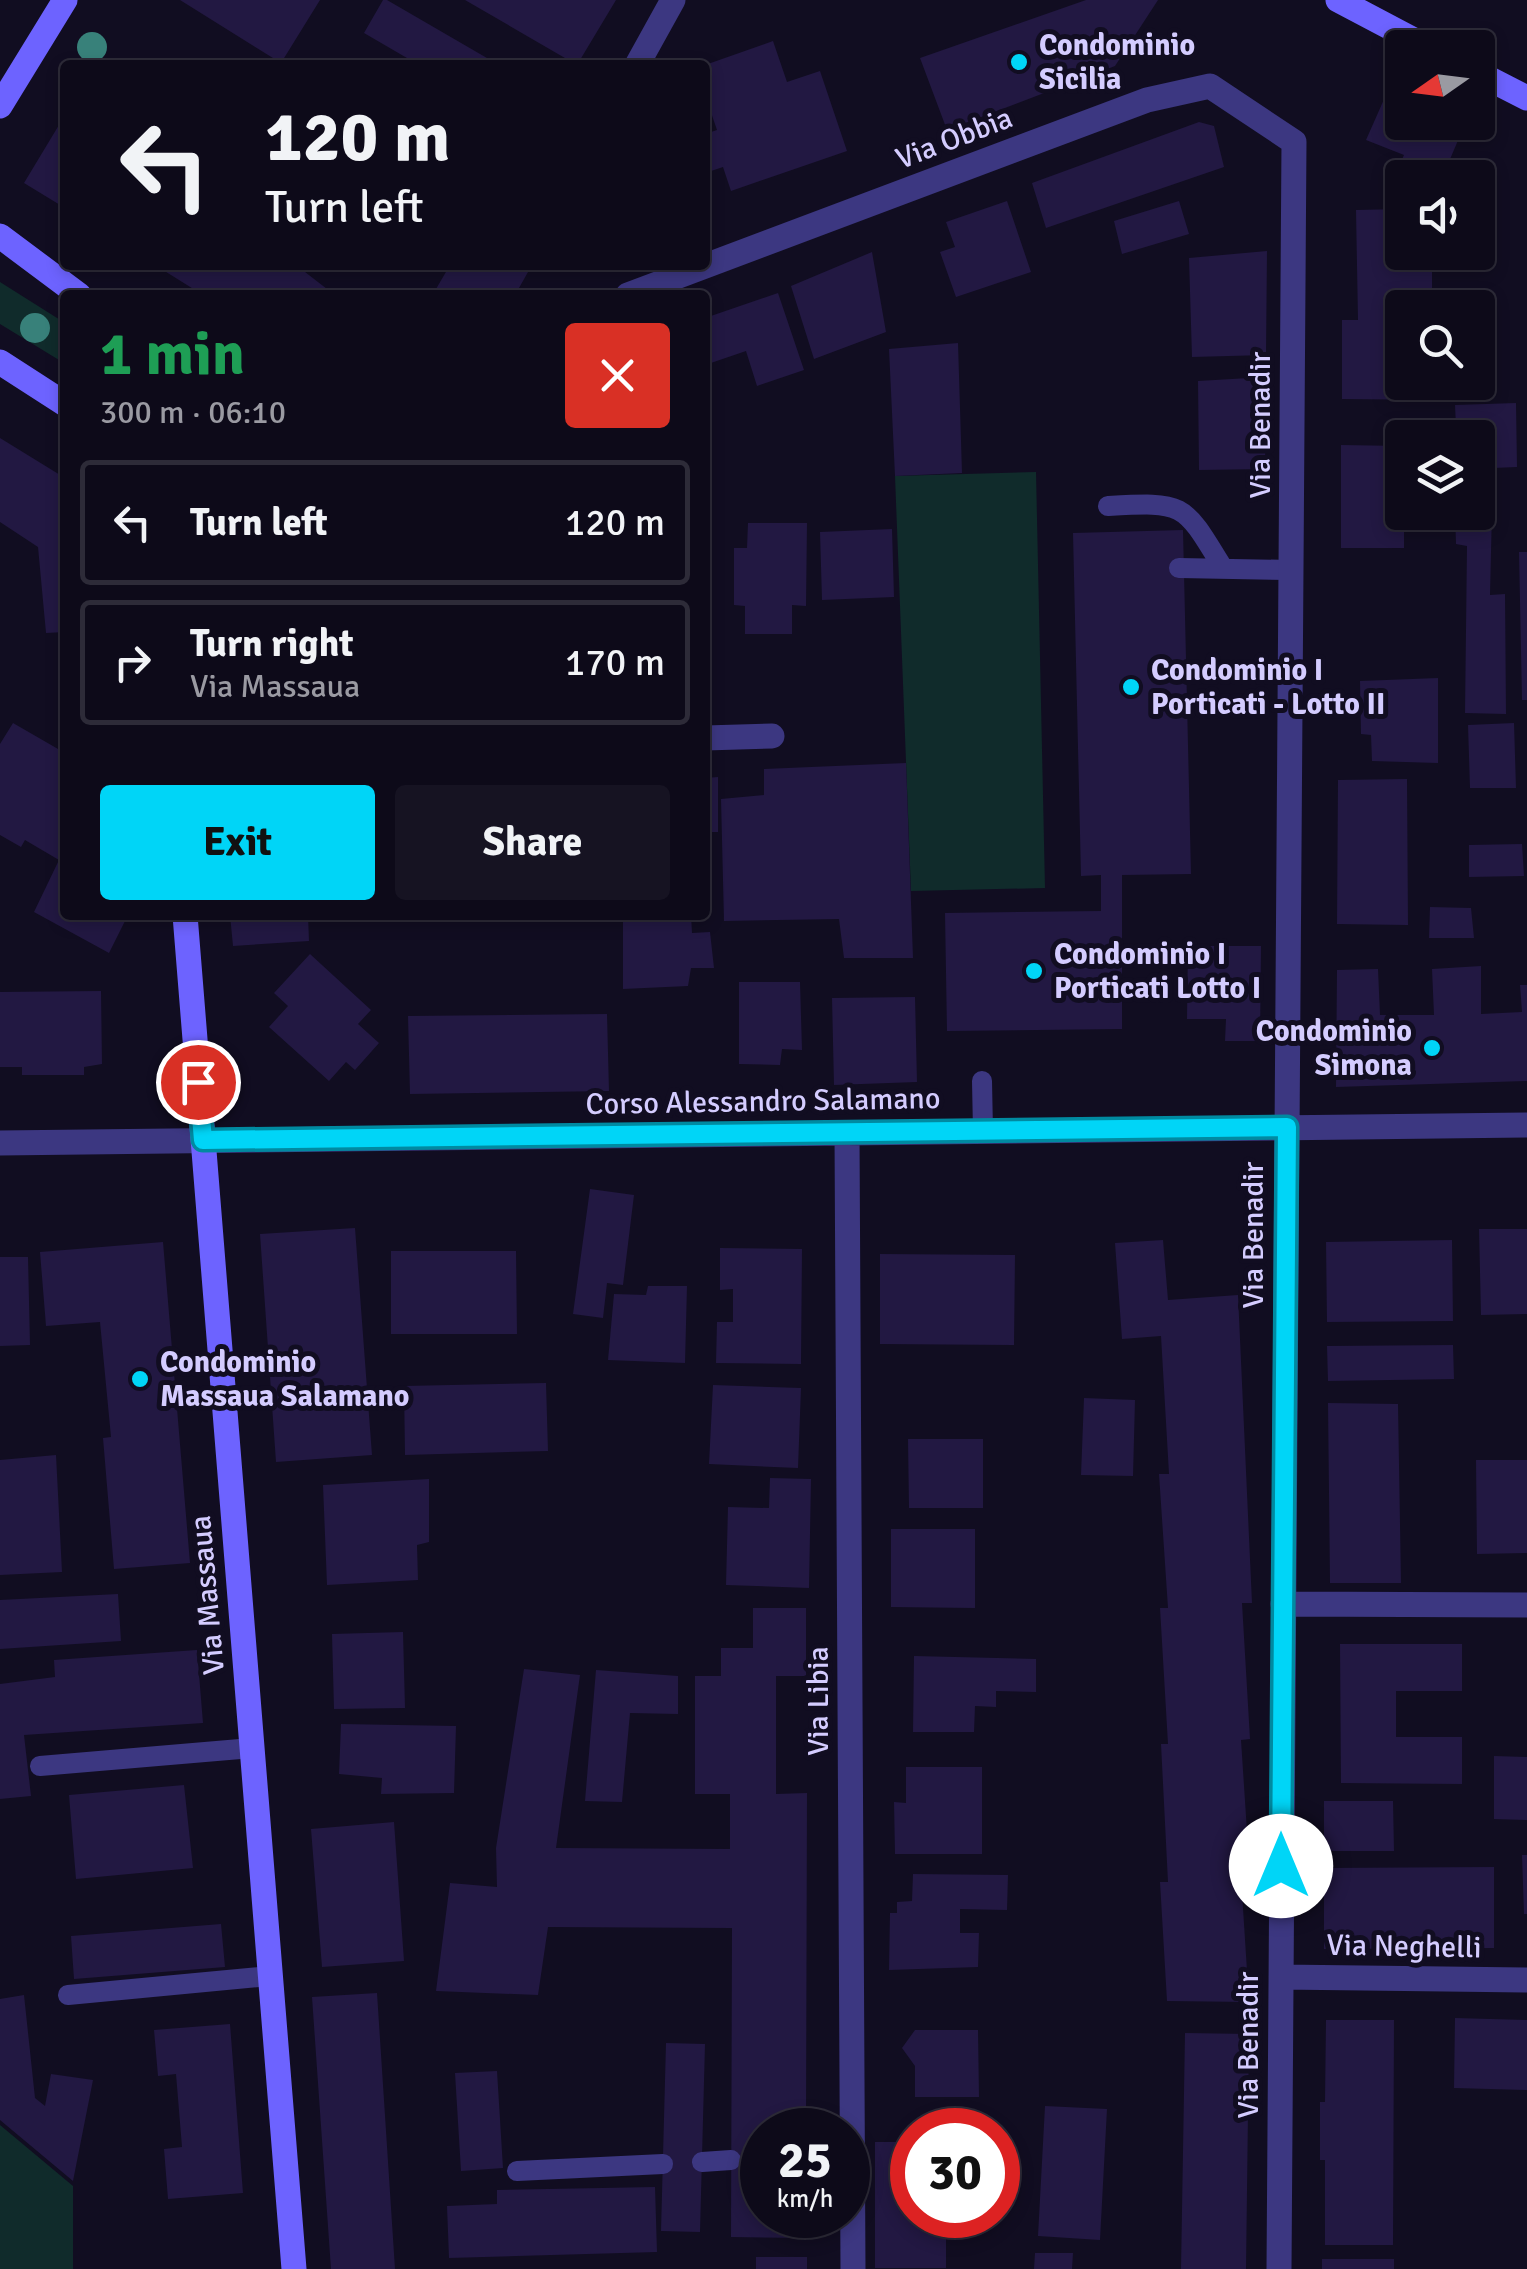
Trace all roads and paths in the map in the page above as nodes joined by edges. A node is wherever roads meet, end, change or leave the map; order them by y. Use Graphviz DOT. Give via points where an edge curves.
graph roads {
  1 [pos="64,0"];
  2 [pos="673,0"];
  3 [pos="1338,0"];
  4 [pos="1395,30"];
  5 [pos="640,60"];
  6 [pos="9,72"];
  7 [pos="1495,82"];
  8 [pos="1527,98"];
  9 [pos="0,106"];
  10 [pos="1294,142"];
  11 [pos="0,236"];
  12 [pos="710,264"];
  13 [pos="694,270"];
  14 [pos="71,290"];
  15 [pos="641,290"];
  16 [pos="0,362"];
  17 [pos="60,401"];
  18 [pos="1108,506"];
  19 [pos="1179,568"];
  20 [pos="1223,568"];
  21 [pos="1291,570"];
  22 [pos="772,736"];
  23 [pos="710,738"];
  24 [pos="185,920"];
  25 [pos="982,1081"];
  26 [pos="1527,1125"];
  27 [pos="1287,1127"];
  28 [pos="982,1131"];
  29 [pos="846,1133"];
  30 [pos="203,1140"];
  31 [pos="0,1142"];
  32 [pos="1283,1604"];
  33 [pos="1527,1605"];
  34 [pos="252,1748"];
  35 [pos="40,1766"];
  36 [pos="270,1976"];
  37 [pos="1280,1977"];
  38 [pos="1527,1980"];
  39 [pos="68,1995"];
  40 [pos="850,2108"];
  41 [pos="732,2160"];
  42 [pos="702,2162"];
  43 [pos="663,2164"];
  44 [pos="517,2171"];
  45 [pos="852,2238"];
  46 [pos="294,2269"];
  47 [pos="853,2269"];
  48 [pos="1278,2269"];
  1 -- 6 [label="street"];
  2 -- 5 [label="street"];
  3 -- 4 [label="street"];
  6 -- 9 [label="street"];
  7 -- 8 [label="street"];
  10 -- 12 [label="street, Via Obbia" via="1210,86 1146,100"];
  10 -- 21 [label="street, Via Benadir"];
  11 -- 14 [label="street"];
  13 -- 15 [label="street, Via Obbia"];
  16 -- 17 [label="street"];
  18 -- 20 [label="lane" via="1165,503 1191,515"];
  19 -- 20 [label="lane"];
  20 -- 21 [label="lane"];
  21 -- 27 [label="street, Via Benadir"];
  22 -- 23 [label="street"];
  24 -- 30 [label="street, Via Massaua"];
  25 -- 28 [label="lane"];
  26 -- 27 [label="street, Corso Alessandro Salamano"];
  27 -- 28 [label="street, Corso Alessandro Salamano"];
  27 -- 32 [label="street, Via Benadir"];
  28 -- 29 [label="street, Corso Alessandro Salamano"];
  29 -- 30 [label="street, Corso Alessandro Salamano"];
  29 -- 40 [label="street, Via Libia"];
  30 -- 31 [label="street, Corso Alessandro Salamano"];
  30 -- 34 [label="street, Via Massaua"];
  32 -- 33 [label="street"];
  32 -- 37 [label="street, Via Benadir"];
  34 -- 35 [label="lane"];
  34 -- 36 [label="street, Via Massaua"];
  36 -- 39 [label="lane"];
  36 -- 46 [label="street, Via Massaua"];
  37 -- 38 [label="street, Via Neghelli"];
  37 -- 48 [label="street, Via Benadir"];
  41 -- 42 [label="lane"];
  43 -- 44 [label="lane"];
  45 -- 47 [label="street, Via Libia"];
}
